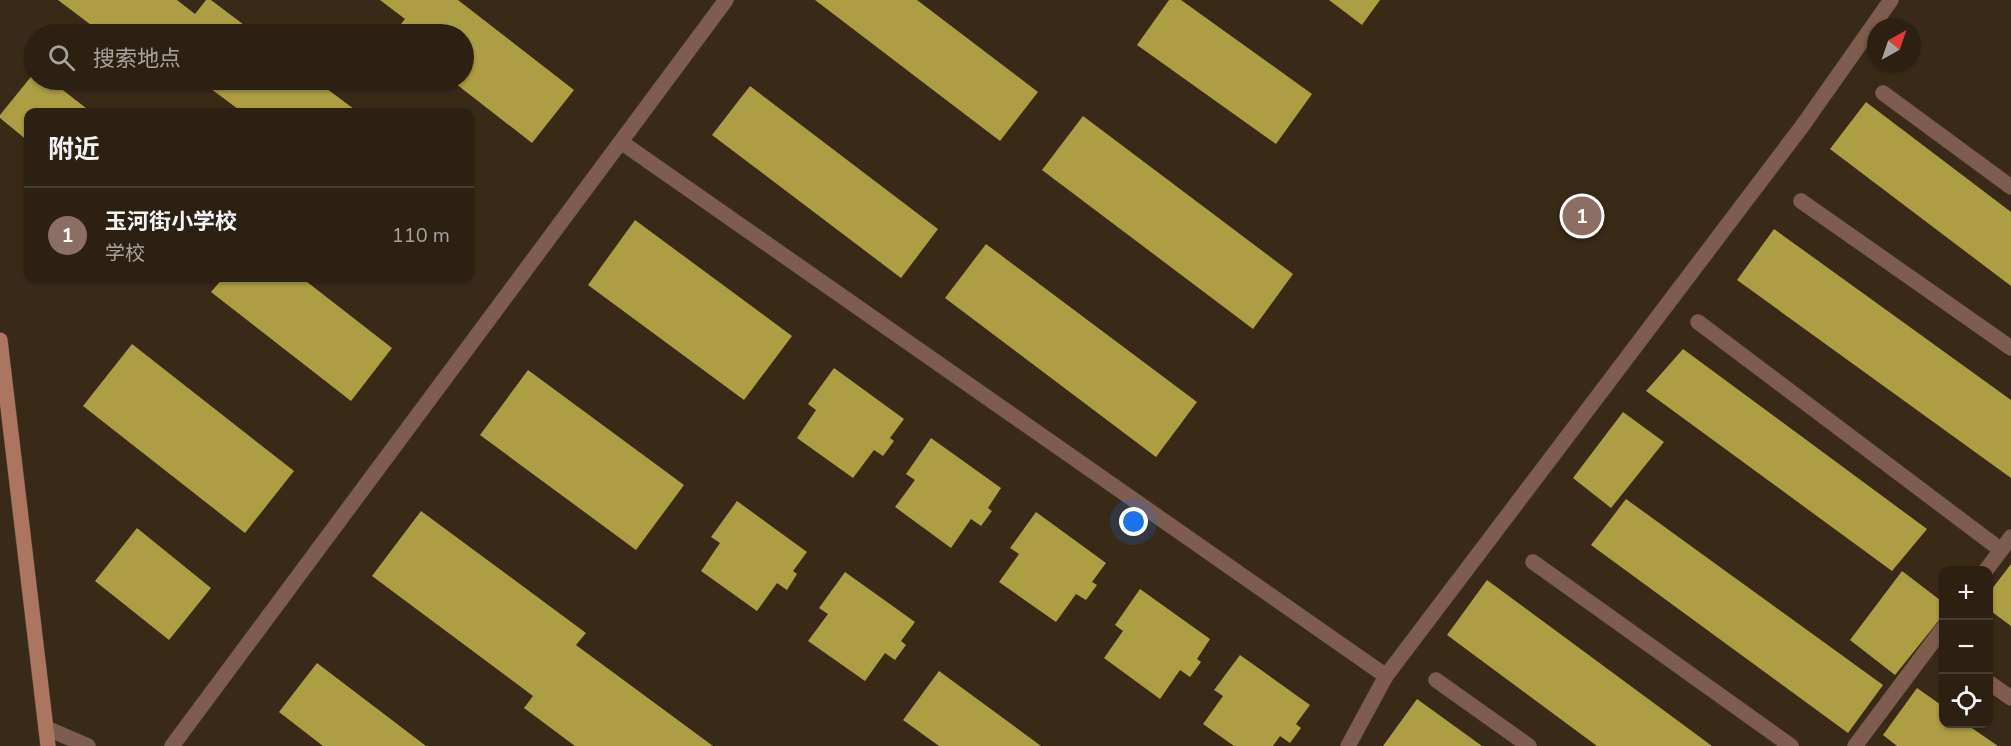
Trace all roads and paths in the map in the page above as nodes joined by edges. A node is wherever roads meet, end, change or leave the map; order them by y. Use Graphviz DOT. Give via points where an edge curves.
graph roads {
  1 [pos="726,0"];
  2 [pos="1891,0"];
  3 [pos="1883,93"];
  4 [pos="621,142"];
  5 [pos="2011,187"];
  6 [pos="1801,201"];
  7 [pos="1698,322"];
  8 [pos="0,340"];
  9 [pos="2011,348"];
  10 [pos="2011,537"];
  11 [pos="2001,549"];
  12 [pos="1533,562"];
  13 [pos="1989,566"];
  14 [pos="1938,645"];
  15 [pos="1386,676"];
  16 [pos="1436,681"];
  17 [pos="1993,685"];
  18 [pos="2011,698"];
  19 [pos="46,728"];
  20 [pos="48,746"];
  21 [pos="88,746"];
  22 [pos="172,746"];
  23 [pos="1348,746"];
  24 [pos="1529,746"];
  25 [pos="1791,746"];
  26 [pos="1855,746"];
  1 -- 4 [label="street"];
  2 -- 15 [label="street" via="1803,125"];
  3 -- 5 [label="street"];
  4 -- 15 [label="street"];
  4 -- 22 [label="street"];
  6 -- 9 [label="street"];
  7 -- 11 [label="street"];
  8 -- 19 [label="main road"];
  10 -- 11 [label="street"];
  11 -- 13 [label="street"];
  12 -- 25 [label="street"];
  14 -- 26 [label="street"];
  15 -- 23 [label="street"];
  16 -- 24 [label="street"];
  17 -- 18 [label="street"];
  19 -- 20 [label="main road"];
  19 -- 21 [label="street"];
}
